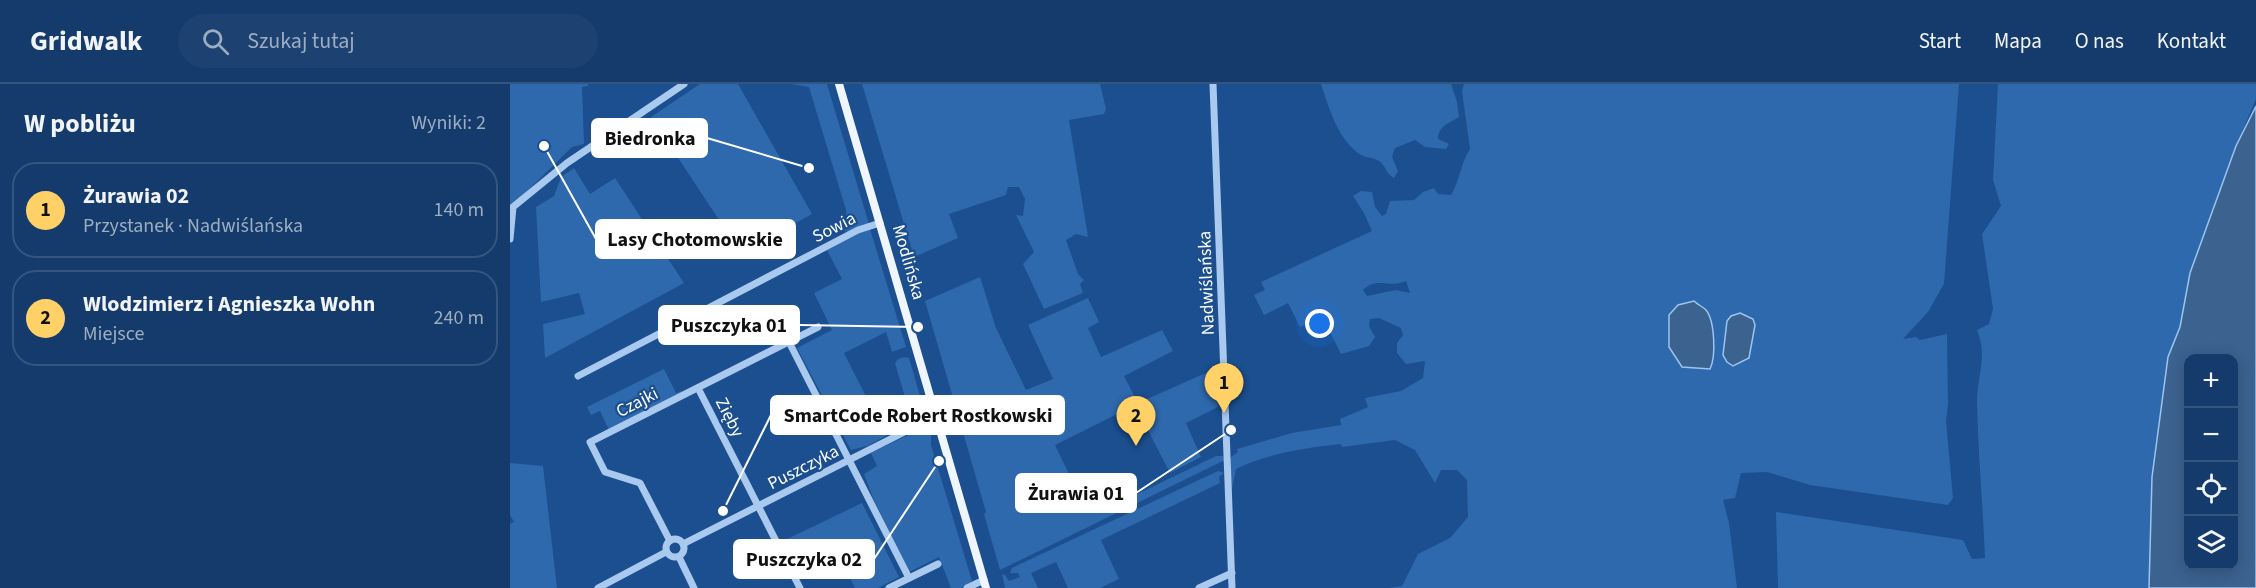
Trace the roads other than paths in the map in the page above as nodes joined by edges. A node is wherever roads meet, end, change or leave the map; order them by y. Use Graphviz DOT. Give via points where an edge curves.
graph roads {
  1 [pos="684,84"];
  2 [pos="839,84"];
  3 [pos="1213,84"];
  4 [pos="880,223"];
  5 [pos="510,239"];
  6 [pos="818,327"];
  7 [pos="789,342"];
  8 [pos="578,376"];
  9 [pos="698,388"];
  10 [pos="936,416"];
  11 [pos="849,460"];
  12 [pos="758,506"];
  13 [pos="670,541"];
  14 [pos="683,544"];
  15 [pos="666,552"];
  16 [pos="679,557"];
  17 [pos="938,564"];
  18 [pos="1232,573"];
  19 [pos="909,578"];
  20 [pos="985,584"];
  21 [pos="598,588"];
  22 [pos="694,588"];
  23 [pos="800,588"];
  24 [pos="889,588"];
  25 [pos="967,588"];
  26 [pos="1199,588"];
  27 [pos="1232,588"];
  1 -- 5 [label="street" via="567,163 513,207"];
  2 -- 4 [label="main road, Modlińska"];
  3 -- 18 [label="street, Nadwiślańska"];
  4 -- 8 [label="street, Sowia" via="858,230"];
  4 -- 10 [label="main road, Modlińska"];
  6 -- 7 [label="street, Czajki"];
  7 -- 9 [label="street, Czajki"];
  7 -- 11 [label="street"];
  9 -- 12 [label="street, Zięby"];
  9 -- 13 [label="street, Czajki" via="590,442 605,472 640,483"];
  10 -- 11 [label="street, Puszczyka"];
  10 -- 20 [label="main road, Modlińska"];
  11 -- 12 [label="street, Puszczyka"];
  11 -- 19 [label="street"];
  12 -- 14 [label="street, Puszczyka"];
  12 -- 23 [label="street, Zięby"];
  13 -- 14 [label="street" via="677,539"];
  13 -- 15 [label="street"];
  14 -- 16 [label="street"];
  15 -- 16 [label="street"];
  15 -- 21 [label="street"];
  16 -- 22 [label="street"];
  17 -- 19 [label="street"];
  18 -- 26 [label="street"];
  18 -- 27 [label="street, Nadwiślańska"];
  19 -- 24 [label="street"];
  20 -- 25 [label="street"];
}
